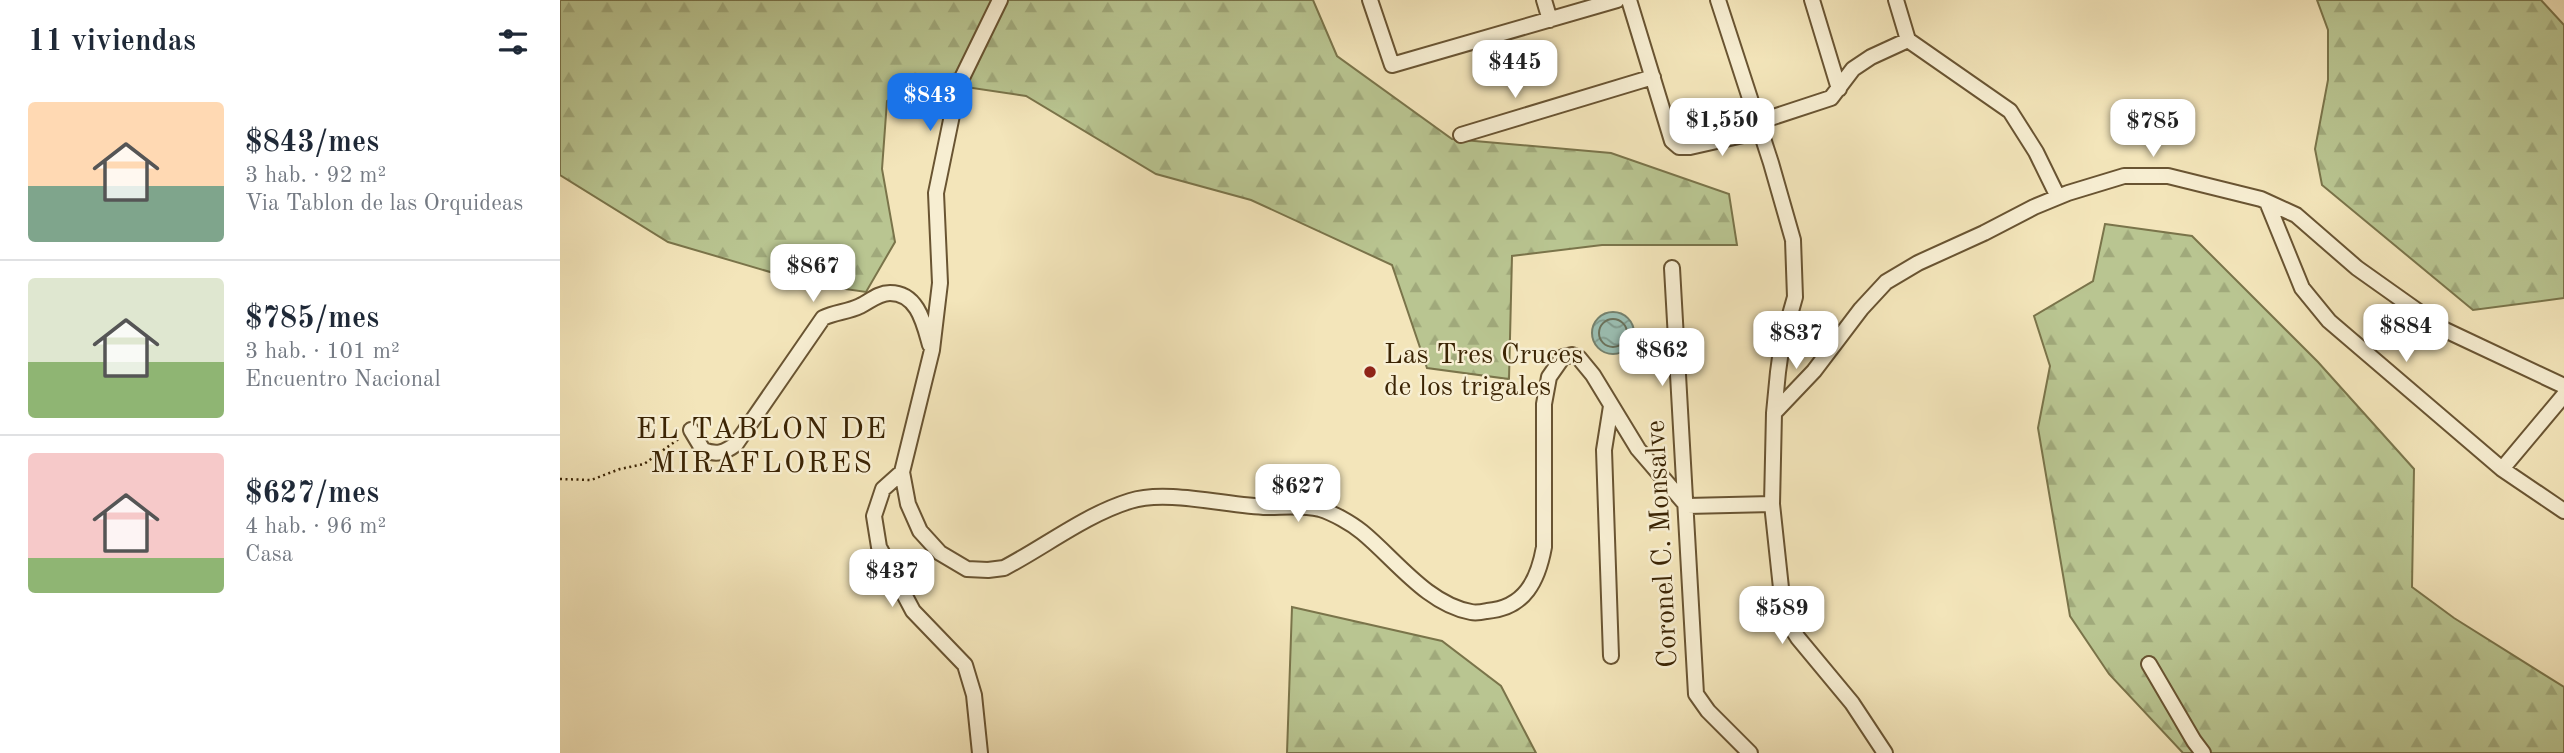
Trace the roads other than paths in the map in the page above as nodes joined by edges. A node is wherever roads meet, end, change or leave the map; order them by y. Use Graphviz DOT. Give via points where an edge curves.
graph roads {
  1 [pos="1000,0"];
  2 [pos="1370,0"];
  3 [pos="1544,0"];
  4 [pos="1617,0"];
  5 [pos="1629,0"];
  6 [pos="1718,0"];
  7 [pos="1812,0"];
  8 [pos="1896,0"];
  9 [pos="1550,20"];
  10 [pos="1908,40"];
  11 [pos="1653,77"];
  12 [pos="1839,89"];
  13 [pos="1759,126"];
  14 [pos="1461,135"];
  15 [pos="2058,197"];
  16 [pos="2267,202"];
  17 [pos="1672,268"];
  18 [pos="932,350"];
  19 [pos="2564,386"];
  20 [pos="2564,395"];
  21 [pos="1611,405"];
  22 [pos="1774,413"];
  23 [pos="691,429"];
  24 [pos="1635,444"];
  25 [pos="1604,450"];
  26 [pos="2502,469"];
  27 [pos="902,472"];
  28 [pos="1772,503"];
  29 [pos="1687,506"];
  30 [pos="2564,511"];
  31 [pos="1611,656"];
  32 [pos="2150,664"];
  33 [pos="980,753"];
  34 [pos="1750,753"];
  35 [pos="1885,753"];
  36 [pos="2203,753"];
  1 -- 18 [label="street" via="958,86 936,193 940,283"];
  2 -- 9 [label="street" via="1392,65"];
  3 -- 9 [label="street"];
  4 -- 9 [label="street"];
  5 -- 11 [label="street"];
  6 -- 13 [label="street"];
  7 -- 12 [label="street"];
  8 -- 10 [label="street"];
  10 -- 12 [label="street" via="1853,69"];
  10 -- 15 [label="street" via="2010,111"];
  11 -- 13 [label="street" via="1672,141 1679,147"];
  11 -- 14 [label="street"];
  12 -- 13 [label="street" via="1831,98"];
  13 -- 22 [label="street" via="1793,240 1795,297 1782,343"];
  15 -- 16 [label="street" via="2124,176 2168,176"];
  15 -- 22 [label="street" via="1918,262 1886,282"];
  16 -- 19 [label="street" via="2296,215 2357,268 2443,329"];
  16 -- 26 [label="street" via="2302,288 2329,321"];
  17 -- 29 [label="street, Coronel C. Monsalve"];
  18 -- 23 [label="street" via="921,313 910,300 890,293 871,299 823,318 736,444 724,453 703,450"];
  18 -- 27 [label="street"];
  20 -- 26 [label="street"];
  21 -- 24 [label="street"];
  21 -- 25 [label="street"];
  21 -- 27 [label="street" via="1579,358 1563,357 1556,364 1544,404 1540,568 1532,585 1502,610 1472,613 1437,599 1360,530 1320,509 1292,506 1134,499 1103,510 1004,568 967,569 940,553 920,531 908,504"];
  22 -- 28 [label="street"];
  24 -- 25 [label="street" via="1616,441"];
  24 -- 29 [label="street"];
  25 -- 31 [label="street"];
  26 -- 30 [label="street"];
  27 -- 33 [label="street" via="883,489 874,516 879,547 914,611 965,665 974,695"];
  28 -- 29 [label="street"];
  28 -- 35 [label="street" via="1784,616"];
  29 -- 34 [label="street, Coronel C. Monsalve" via="1696,694 1707,712"];
  32 -- 36 [label="street"];
}
